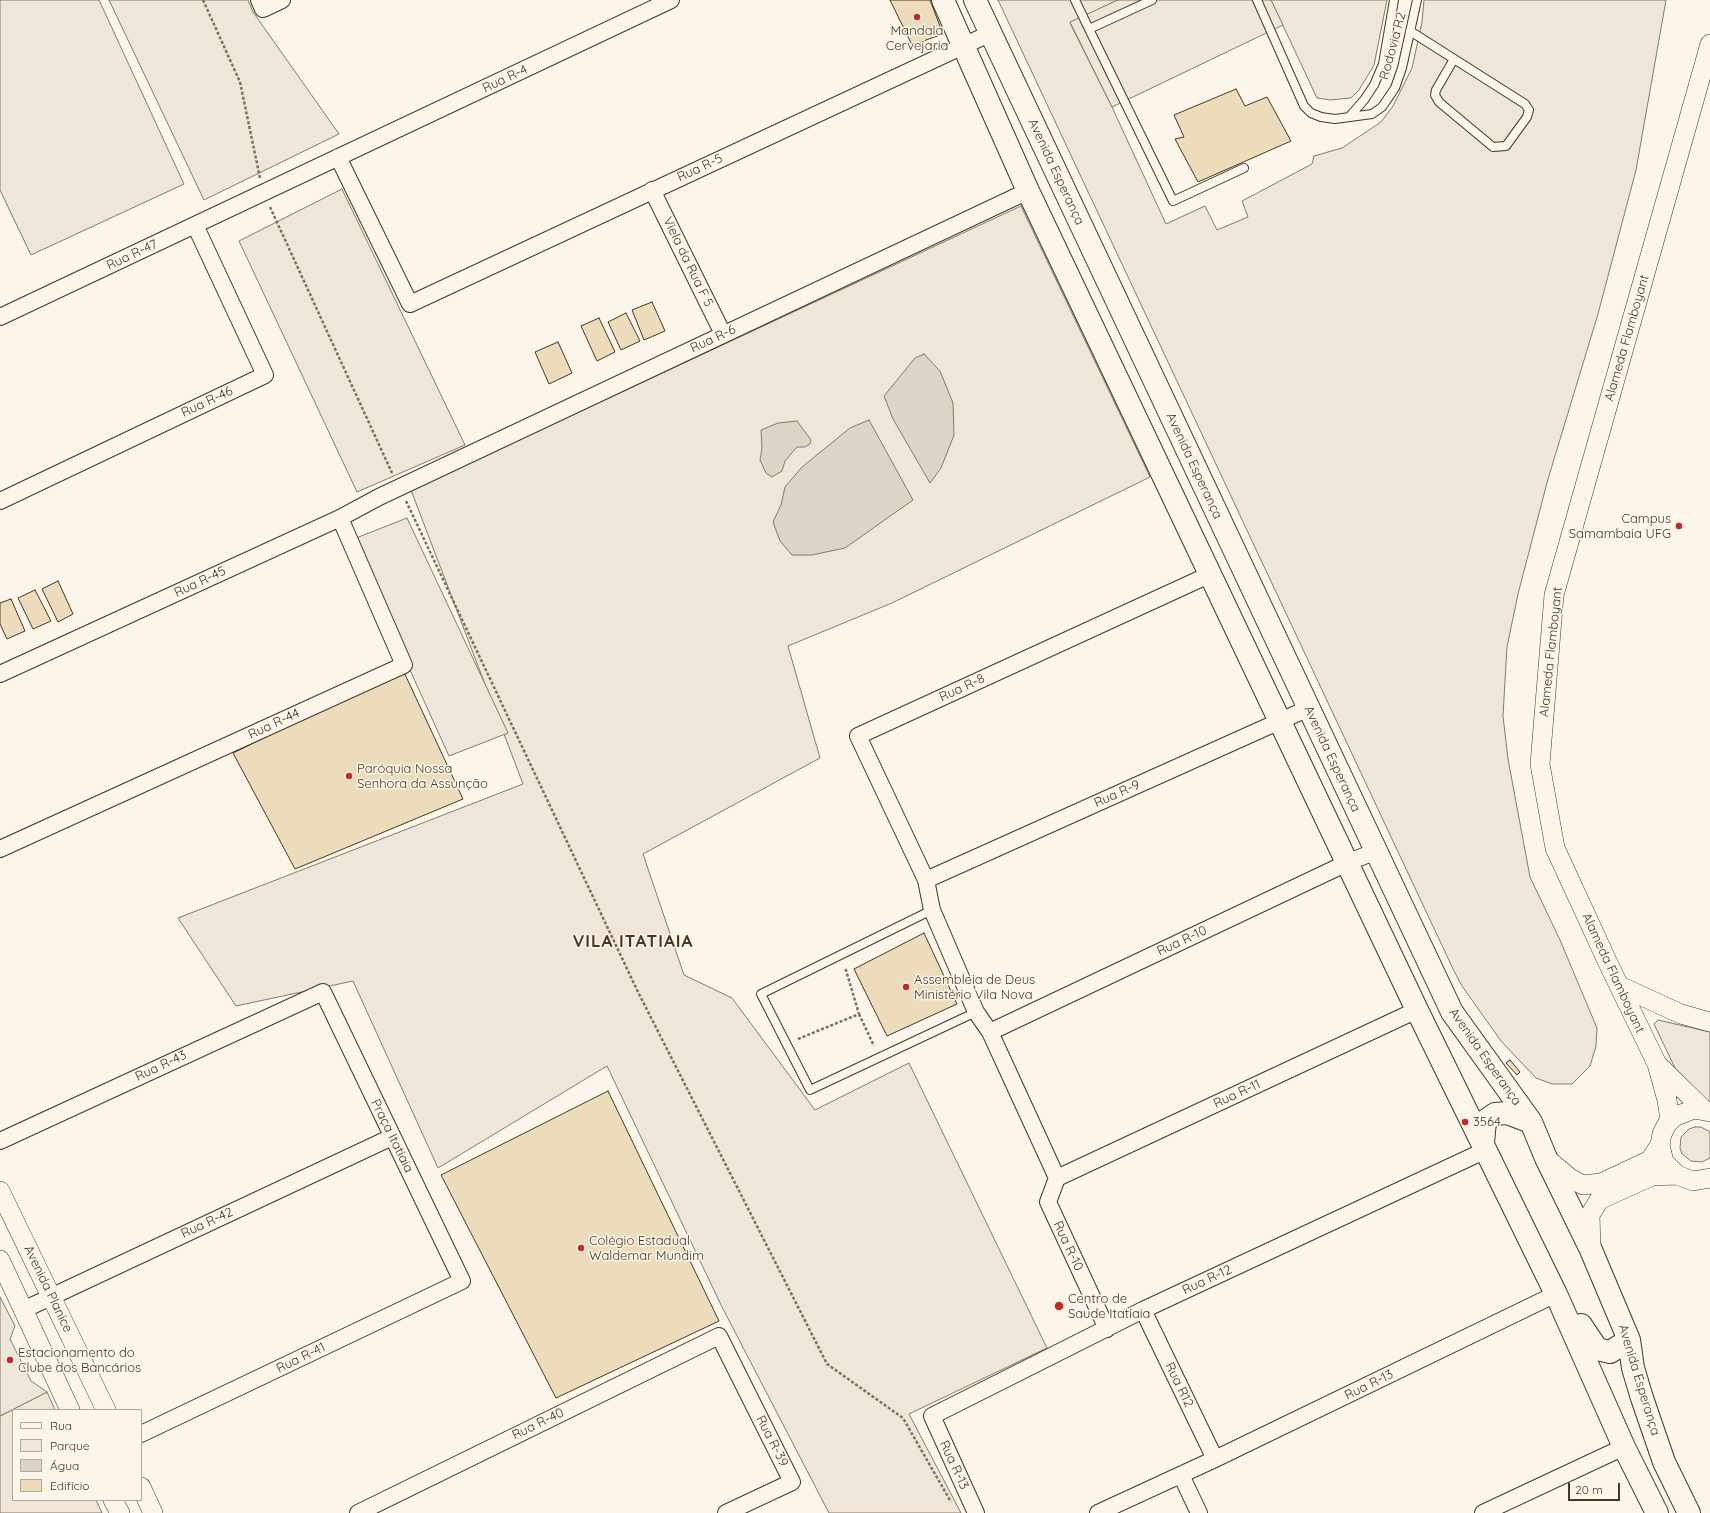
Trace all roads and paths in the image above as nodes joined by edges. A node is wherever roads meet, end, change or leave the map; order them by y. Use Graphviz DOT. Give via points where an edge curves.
graph roads {
  1 [pos="203,0"];
  2 [pos="282,0"];
  3 [pos="671,0"];
  4 [pos="942,0"];
  5 [pos="975,0"];
  6 [pos="1075,0"];
  7 [pos="1152,0"];
  8 [pos="1257,0"];
  9 [pos="1394,0"];
  10 [pos="1417,0"];
  11 [pos="261,4"];
  12 [pos="1089,29"];
  13 [pos="1410,32"];
  14 [pos="991,33"];
  15 [pos="1710,44"];
  16 [pos="963,46"];
  17 [pos="1454,59"];
  18 [pos="1350,116"];
  19 [pos="338,157"];
  20 [pos="1244,168"];
  21 [pos="652,190"];
  22 [pos="1028,191"];
  23 [pos="263,192"];
  24 [pos="195,225"];
  25 [pos="0,317"];
  26 [pos="723,334"];
  27 [pos="399,488"];
  28 [pos="0,501"];
  29 [pos="340,518"];
  30 [pos="1211,574"];
  31 [pos="0,674"];
  32 [pos="1308,708"];
  33 [pos="1281,721"];
  34 [pos="0,849"];
  35 [pos="1376,851"];
  36 [pos="1347,863"];
  37 [pos="926,880"];
  38 [pos="932,910"];
  39 [pos="841,954"];
  40 [pos="1620,986"];
  41 [pos="323,992"];
  42 [pos="1417,1010"];
  43 [pos="976,1012"];
  44 [pos="859,1014"];
  45 [pos="1681,1014"];
  46 [pos="1636,1022"];
  47 [pos="1710,1022"];
  48 [pos="990,1032"];
  49 [pos="786,1043"];
  50 [pos="879,1058"];
  51 [pos="1657,1064"];
  52 [pos="1707,1111"];
  53 [pos="1670,1120"];
  54 [pos="1531,1122"];
  55 [pos="392,1137"];
  56 [pos="0,1141"];
  57 [pos="1660,1145"];
  58 [pos="1484,1146"];
  59 [pos="1546,1158"];
  60 [pos="1677,1175"];
  61 [pos="1057,1178"];
  62 [pos="1710,1178"];
  63 [pos="0,1190"];
  64 [pos="1591,1250"];
  65 [pos="0,1260"];
  66 [pos="462,1281"];
  67 [pos="1556,1294"];
  68 [pos="51,1297"];
  69 [pos="23,1310"];
  70 [pos="1143,1310"];
  71 [pos="1107,1329"];
  72 [pos="719,1336"];
  73 [pos="1629,1340"];
  74 [pos="70,1409"];
  75 [pos="106,1409"];
  76 [pos="932,1416"];
  77 [pos="142,1434"];
  78 [pos="1624,1447"];
  79 [pos="1215,1459"];
  80 [pos="1181,1475"];
  81 [pos="142,1489"];
  82 [pos="114,1501"];
  83 [pos="953,1506"];
  84 [pos="120,1513"];
  85 [pos="153,1513"];
  86 [pos="358,1513"];
  87 [pos="726,1513"];
  88 [pos="976,1513"];
  89 [pos="1098,1513"];
  90 [pos="1199,1513"];
  91 [pos="1482,1513"];
  92 [pos="1657,1513"];
  93 [pos="1689,1513"];
  1 -- 23 [label="path" via="240,82"];
  2 -- 11 [label="street"];
  3 -- 19 [label="street, Rua R-4"];
  4 -- 16 [label="main road"];
  5 -- 14 [label="main road, Avenida Esperança"];
  6 -- 12 [label="lane"];
  7 -- 12 [label="lane"];
  8 -- 18 [label="lane, Rodovia R2" via="1304,106 1311,113 1321,117 1335,119"];
  9 -- 18 [label="lane, Rodovia R2" via="1383,64 1374,85"];
  10 -- 13 [label="lane, Rodovia R2"];
  12 -- 20 [label="lane" via="1173,201"];
  13 -- 17 [label="lane"];
  13 -- 18 [label="lane, Rodovia R2" via="1395,88 1382,107 1372,114"];
  14 -- 16 [label="street, Rua R-5"];
  14 -- 32 [label="main road, Avenida Esperança"];
  15 -- 40 [label="street, Alameda Flamboyant" via="1554,595 1540,764 1555,848"];
  16 -- 21 [label="street, Rua R-5"];
  16 -- 22 [label="main road"];
  17 -- 17 [label="lane" via="1436,90 1438,102 1493,147 1506,146 1527,117 1529,110 1525,104"];
  19 -- 21 [label="street, Rua R-5" via="410,304"];
  19 -- 23 [label="street, Rua R-4"];
  21 -- 26 [label="street, Viela da Rua F 5"];
  22 -- 26 [label="street, Rua R-6"];
  22 -- 30 [label="main road"];
  23 -- 24 [label="street, Rua R-47"];
  23 -- 27 [label="path"];
  24 -- 25 [label="street, Rua R-47"];
  24 -- 28 [label="street, Rua R-46" via="265,374"];
  26 -- 27 [label="street, Rua R-6"];
  27 -- 29 [label="street, Rua R-45"];
  27 -- 83 [label="path" via="638,992 827,1364 903,1418"];
  29 -- 31 [label="street, Rua R-45"];
  29 -- 34 [label="street, Rua R-44" via="404,665"];
  30 -- 33 [label="main road"];
  30 -- 37 [label="street, Rua R-8" via="858,736"];
  32 -- 33 [label="street, Rua R-9"];
  32 -- 35 [label="main road, Avenida Esperança"];
  33 -- 36 [label="main road"];
  33 -- 37 [label="street, Rua R-9"];
  35 -- 36 [label="street, Rua R-10"];
  35 -- 54 [label="main road, Avenida Esperança" via="1452,1012"];
  36 -- 42 [label="main road"];
  36 -- 48 [label="street, Rua R-10"];
  37 -- 38 [label="street"];
  38 -- 39 [label="lane"];
  38 -- 43 [label="street"];
  39 -- 44 [label="path"];
  39 -- 49 [label="lane" via="761,994"];
  40 -- 45 [label="street"];
  40 -- 46 [label="street, Alameda Flamboyant"];
  41 -- 55 [label="street, Praça Itatiaia"];
  41 -- 56 [label="street, Rua R-43"];
  42 -- 58 [label="main road"];
  42 -- 61 [label="street, Rua R-11"];
  43 -- 48 [label="street"];
  43 -- 50 [label="lane"];
  44 -- 49 [label="path"];
  44 -- 50 [label="path"];
  45 -- 46 [label="street" via="1648,1012 1642,1014"];
  45 -- 47 [label="street"];
  46 -- 51 [label="street, Alameda Flamboyant"];
  48 -- 61 [label="street"];
  49 -- 50 [label="lane" via="810,1090"];
  51 -- 52 [label="street, Alameda Flamboyant"];
  51 -- 53 [label="street, Alameda Flamboyant" via="1668,1100"];
  52 -- 53 [label="street" via="1694,1109"];
  53 -- 57 [label="street" via="1662,1134"];
  54 -- 58 [label="main road" via="1507,1113 1495,1114 1485,1121"];
  54 -- 59 [label="main road, Avenida Esperança"];
  55 -- 66 [label="street, Praça Itatiaia"];
  55 -- 68 [label="street, Rua R-42"];
  57 -- 59 [label="street" via="1650,1160 1601,1183 1583,1185 1570,1178"];
  57 -- 60 [label="street" via="1664,1162"];
  58 -- 67 [label="main road"];
  58 -- 70 [label="street, Rua R-12"];
  59 -- 64 [label="main road, Avenida Esperança"];
  60 -- 62 [label="street" via="1693,1181"];
  60 -- 64 [label="street" via="1652,1176 1599,1200 1590,1216"];
  61 -- 71 [label="street, Rua R-10" via="1048,1202"];
  63 -- 68 [label="street, Avenida Planice"];
  64 -- 73 [label="main road, Avenida Esperança"];
  65 -- 69 [label="street"];
  66 -- 77 [label="street, Rua R-41"];
  67 -- 73 [label="main road" via="1597,1348 1610,1352"];
  67 -- 78 [label="main road"];
  67 -- 79 [label="street, Rua R-13"];
  68 -- 69 [label="street, Rua R-42"];
  68 -- 75 [label="street, Avenida Planice"];
  69 -- 74 [label="street"];
  70 -- 71 [label="street, Rua R-12"];
  70 -- 79 [label="street, Rua R12"];
  71 -- 76 [label="street, Rua R-12"];
  72 -- 86 [label="street, Rua R-40"];
  72 -- 87 [label="street, Rua R-39" via="792,1482"];
  73 -- 93 [label="main road, Avenida Esperança" via="1633,1368 1664,1462"];
  76 -- 88 [label="street, Rua R-13"];
  78 -- 91 [label="street"];
  78 -- 92 [label="main road"];
  79 -- 80 [label="street, Rua R-13"];
  80 -- 89 [label="street, Rua R-13"];
  80 -- 90 [label="street"];
  81 -- 85 [label="street"];
  82 -- 84 [label="street"];
}
